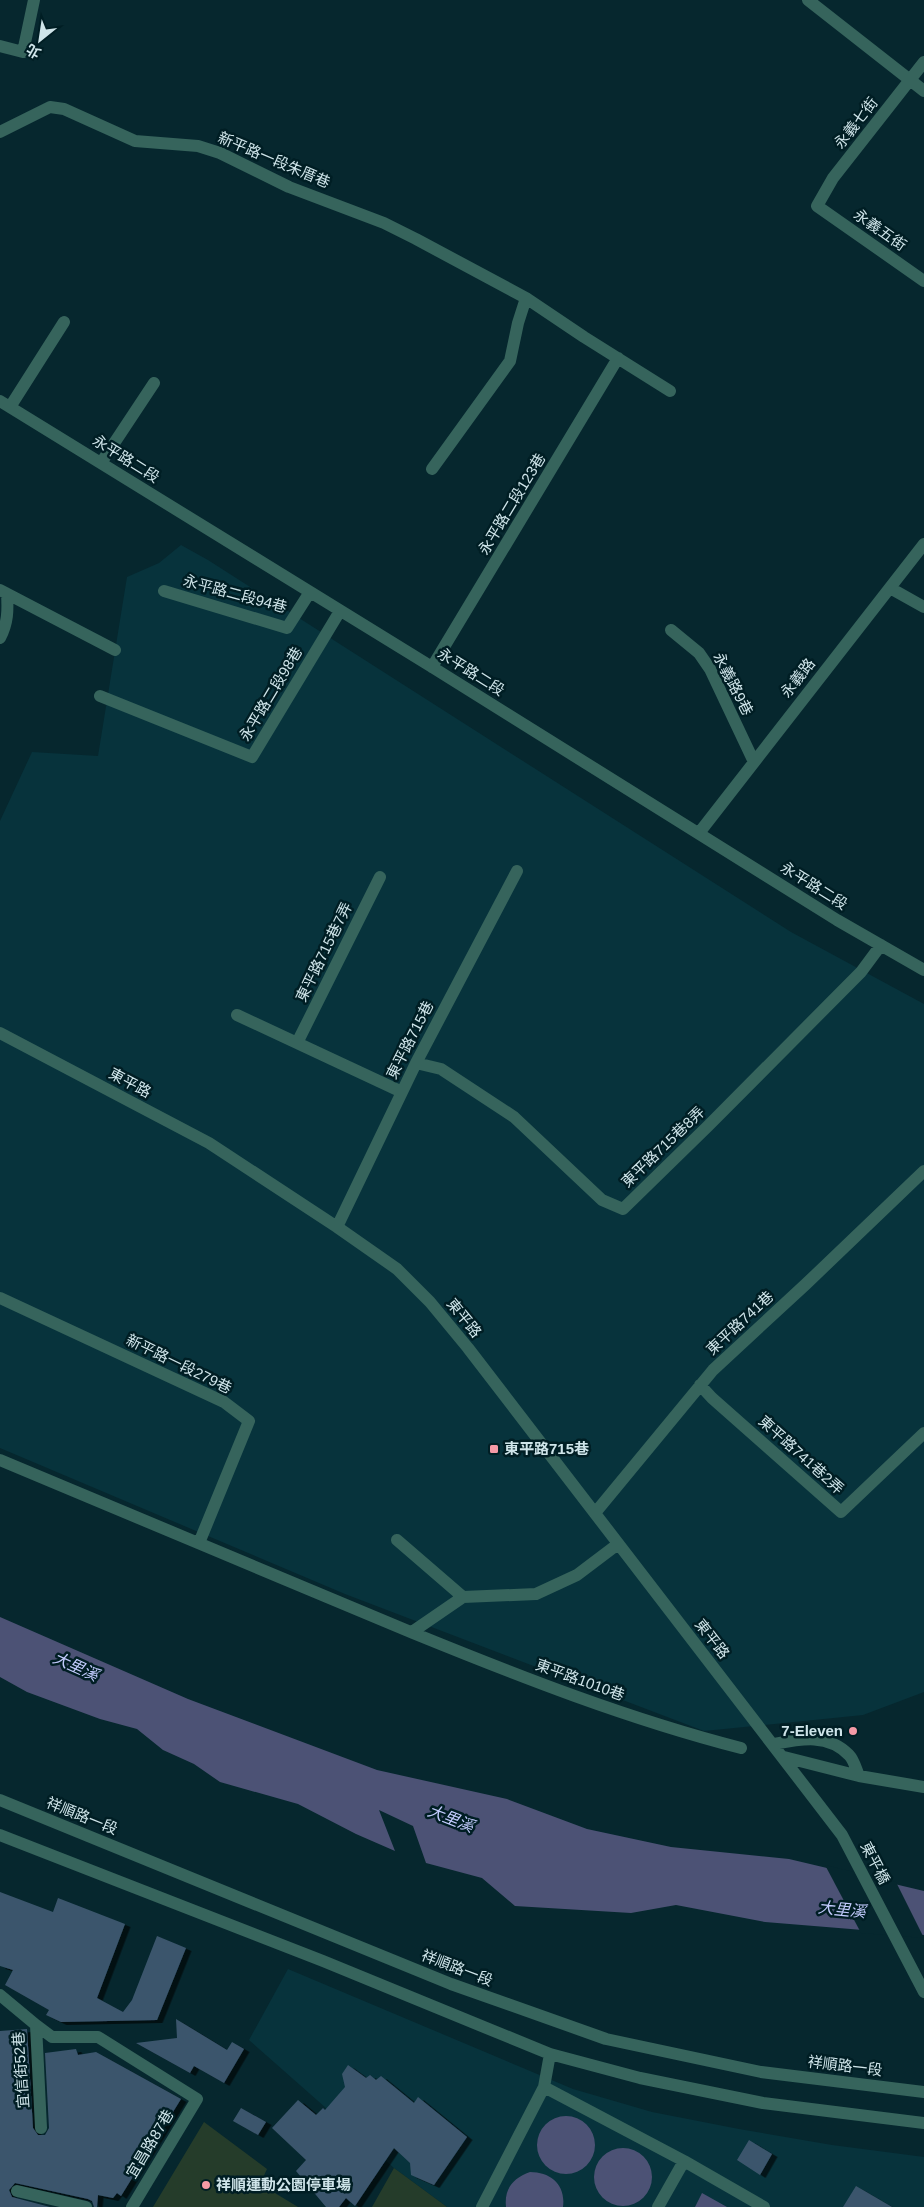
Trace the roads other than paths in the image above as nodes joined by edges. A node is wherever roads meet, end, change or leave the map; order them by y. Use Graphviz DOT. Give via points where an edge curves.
graph roads {
  1 [pos="34,0"];
  2 [pos="808,0"];
  3 [pos="0,46"];
  4 [pos="924,62"];
  5 [pos="910,80"];
  6 [pos="924,91"];
  7 [pos="0,132"];
  8 [pos="817,206"];
  9 [pos="924,281"];
  10 [pos="526,298"];
  11 [pos="64,322"];
  12 [pos="618,358"];
  13 [pos="154,384"];
  14 [pos="670,390"];
  15 [pos="5,404"];
  16 [pos="101,463"];
  17 [pos="432,469"];
  18 [pos="924,544"];
  19 [pos="890,588"];
  20 [pos="164,591"];
  21 [pos="3,592"];
  22 [pos="310,592"];
  23 [pos="924,607"];
  24 [pos="340,611"];
  25 [pos="671,630"];
  26 [pos="0,638"];
  27 [pos="115,650"];
  28 [pos="432,667"];
  29 [pos="100,696"];
  30 [pos="754,762"];
  31 [pos="698,833"];
  32 [pos="517,871"];
  33 [pos="380,877"];
  34 [pos="881,945"];
  35 [pos="924,970"];
  36 [pos="237,1015"];
  37 [pos="0,1033"];
  38 [pos="297,1043"];
  39 [pos="416,1063"];
  40 [pos="402,1092"];
  41 [pos="924,1171"];
  42 [pos="337,1227"];
  43 [pos="0,1298"];
  44 [pos="700,1385"];
  45 [pos="924,1433"];
  46 [pos="0,1460"];
  47 [pos="594,1513"];
  48 [pos="398,1540"];
  49 [pos="199,1543"];
  50 [pos="618,1544"];
  51 [pos="462,1597"];
  52 [pos="412,1632"];
  53 [pos="774,1744"];
  54 [pos="741,1748"];
  55 [pos="784,1758"];
  56 [pos="860,1776"];
  57 [pos="924,1787"];
  58 [pos="0,1800"];
  59 [pos="0,1835"];
  60 [pos="924,1992"];
  61 [pos="0,1995"];
  62 [pos="36,2025"];
  63 [pos="550,2054"];
  64 [pos="544,2087"];
  65 [pos="924,2092"];
  66 [pos="924,2123"];
  67 [pos="41,2128"];
  68 [pos="684,2161"];
  69 [pos="17,2191"];
  70 [pos="86,2207"];
  71 [pos="132,2207"];
  72 [pos="482,2207"];
  73 [pos="658,2207"];
  74 [pos="764,2207"];
  1 -- 3 [label="street" via="23,52"];
  2 -- 5 [label="street"];
  4 -- 5 [label="street, 永義七街"];
  5 -- 6 [label="street"];
  5 -- 8 [label="street, 永義七街" via="833,178"];
  7 -- 10 [label="street, 新平路一段朱厝巷" via="50,107 135,141 198,146 220,153 289,187 384,223"];
  8 -- 9 [label="street, 永義五街"];
  10 -- 12 [label="street, 新平路一段朱厝巷"];
  10 -- 17 [label="street" via="510,361"];
  11 -- 15 [label="street"];
  12 -- 14 [label="street, 新平路一段朱厝巷"];
  12 -- 28 [label="street, 永平路二段123巷"];
  13 -- 16 [label="street"];
  15 -- 16 [label="street, 永平路二段"];
  16 -- 22 [label="street, 永平路二段"];
  18 -- 19 [label="street, 永義路"];
  19 -- 23 [label="street"];
  19 -- 30 [label="street, 永義路"];
  20 -- 22 [label="street, 永平路二段94巷" via="287,628"];
  21 -- 26 [label="street" via="8,617"];
  21 -- 27 [label="street"];
  22 -- 24 [label="street, 永平路二段"];
  24 -- 28 [label="street, 永平路二段"];
  24 -- 29 [label="street, 永平路二段98巷" via="252,757"];
  25 -- 30 [label="street, 永義路9巷" via="699,653 710,669"];
  28 -- 31 [label="street, 永平路二段"];
  30 -- 31 [label="street, 永義路"];
  31 -- 34 [label="street, 永平路二段"];
  32 -- 39 [label="street, 東平路715巷"];
  33 -- 38 [label="street, 東平路715巷7弄"];
  34 -- 35 [label="street, 永平路二段"];
  34 -- 39 [label="street, 東平路715巷8弄" via="861,972 622,1209 602,1200 514,1117 441,1069"];
  36 -- 38 [label="street"];
  37 -- 42 [label="street, 東平路" via="209,1143"];
  38 -- 40 [label="street"];
  39 -- 40 [label="street, 東平路715巷"];
  40 -- 42 [label="street, 東平路715巷"];
  41 -- 44 [label="street, 東平路741巷" via="712,1370"];
  42 -- 47 [label="street, 東平路" via="397,1269 430,1302"];
  43 -- 49 [label="street, 新平路一段279巷" via="224,1402 249,1421"];
  44 -- 45 [label="street, 東平路741巷2弄" via="841,1512"];
  44 -- 47 [label="street, 東平路741巷"];
  46 -- 49 [label="street"];
  47 -- 50 [label="street, 東平路"];
  48 -- 51 [label="street"];
  49 -- 52 [label="street, 東平路1010巷"];
  50 -- 51 [label="street" via="577,1575 536,1594"];
  50 -- 53 [label="street, 東平路"];
  51 -- 52 [label="street"];
  52 -- 54 [label="street, 東平路1010巷" via="590,1702 686,1734"];
  53 -- 55 [label="street, 東平路"];
  53 -- 56 [label="street" via="807,1738 838,1746 850,1756"];
  55 -- 56 [label="street"];
  55 -- 60 [label="street, 東平橋" via="842,1835"];
  56 -- 57 [label="street"];
  58 -- 65 [label="street, 祥順路一段" via="442,1980 606,2039 761,2072"];
  59 -- 63 [label="street" via="324,1961"];
  61 -- 62 [label="street, 宜信街52巷"];
  62 -- 67 [label="street, 宜信街52巷"];
  62 -- 71 [label="street, 宜昌路87巷" via="52,2037 98,2038 196,2099"];
  63 -- 64 [label="street"];
  63 -- 66 [label="street" via="640,2078 763,2103"];
  64 -- 68 [label="street"];
  64 -- 72 [label="street"];
  68 -- 73 [label="street"];
  68 -- 74 [label="street"];
  69 -- 70 [label="street"];
}
